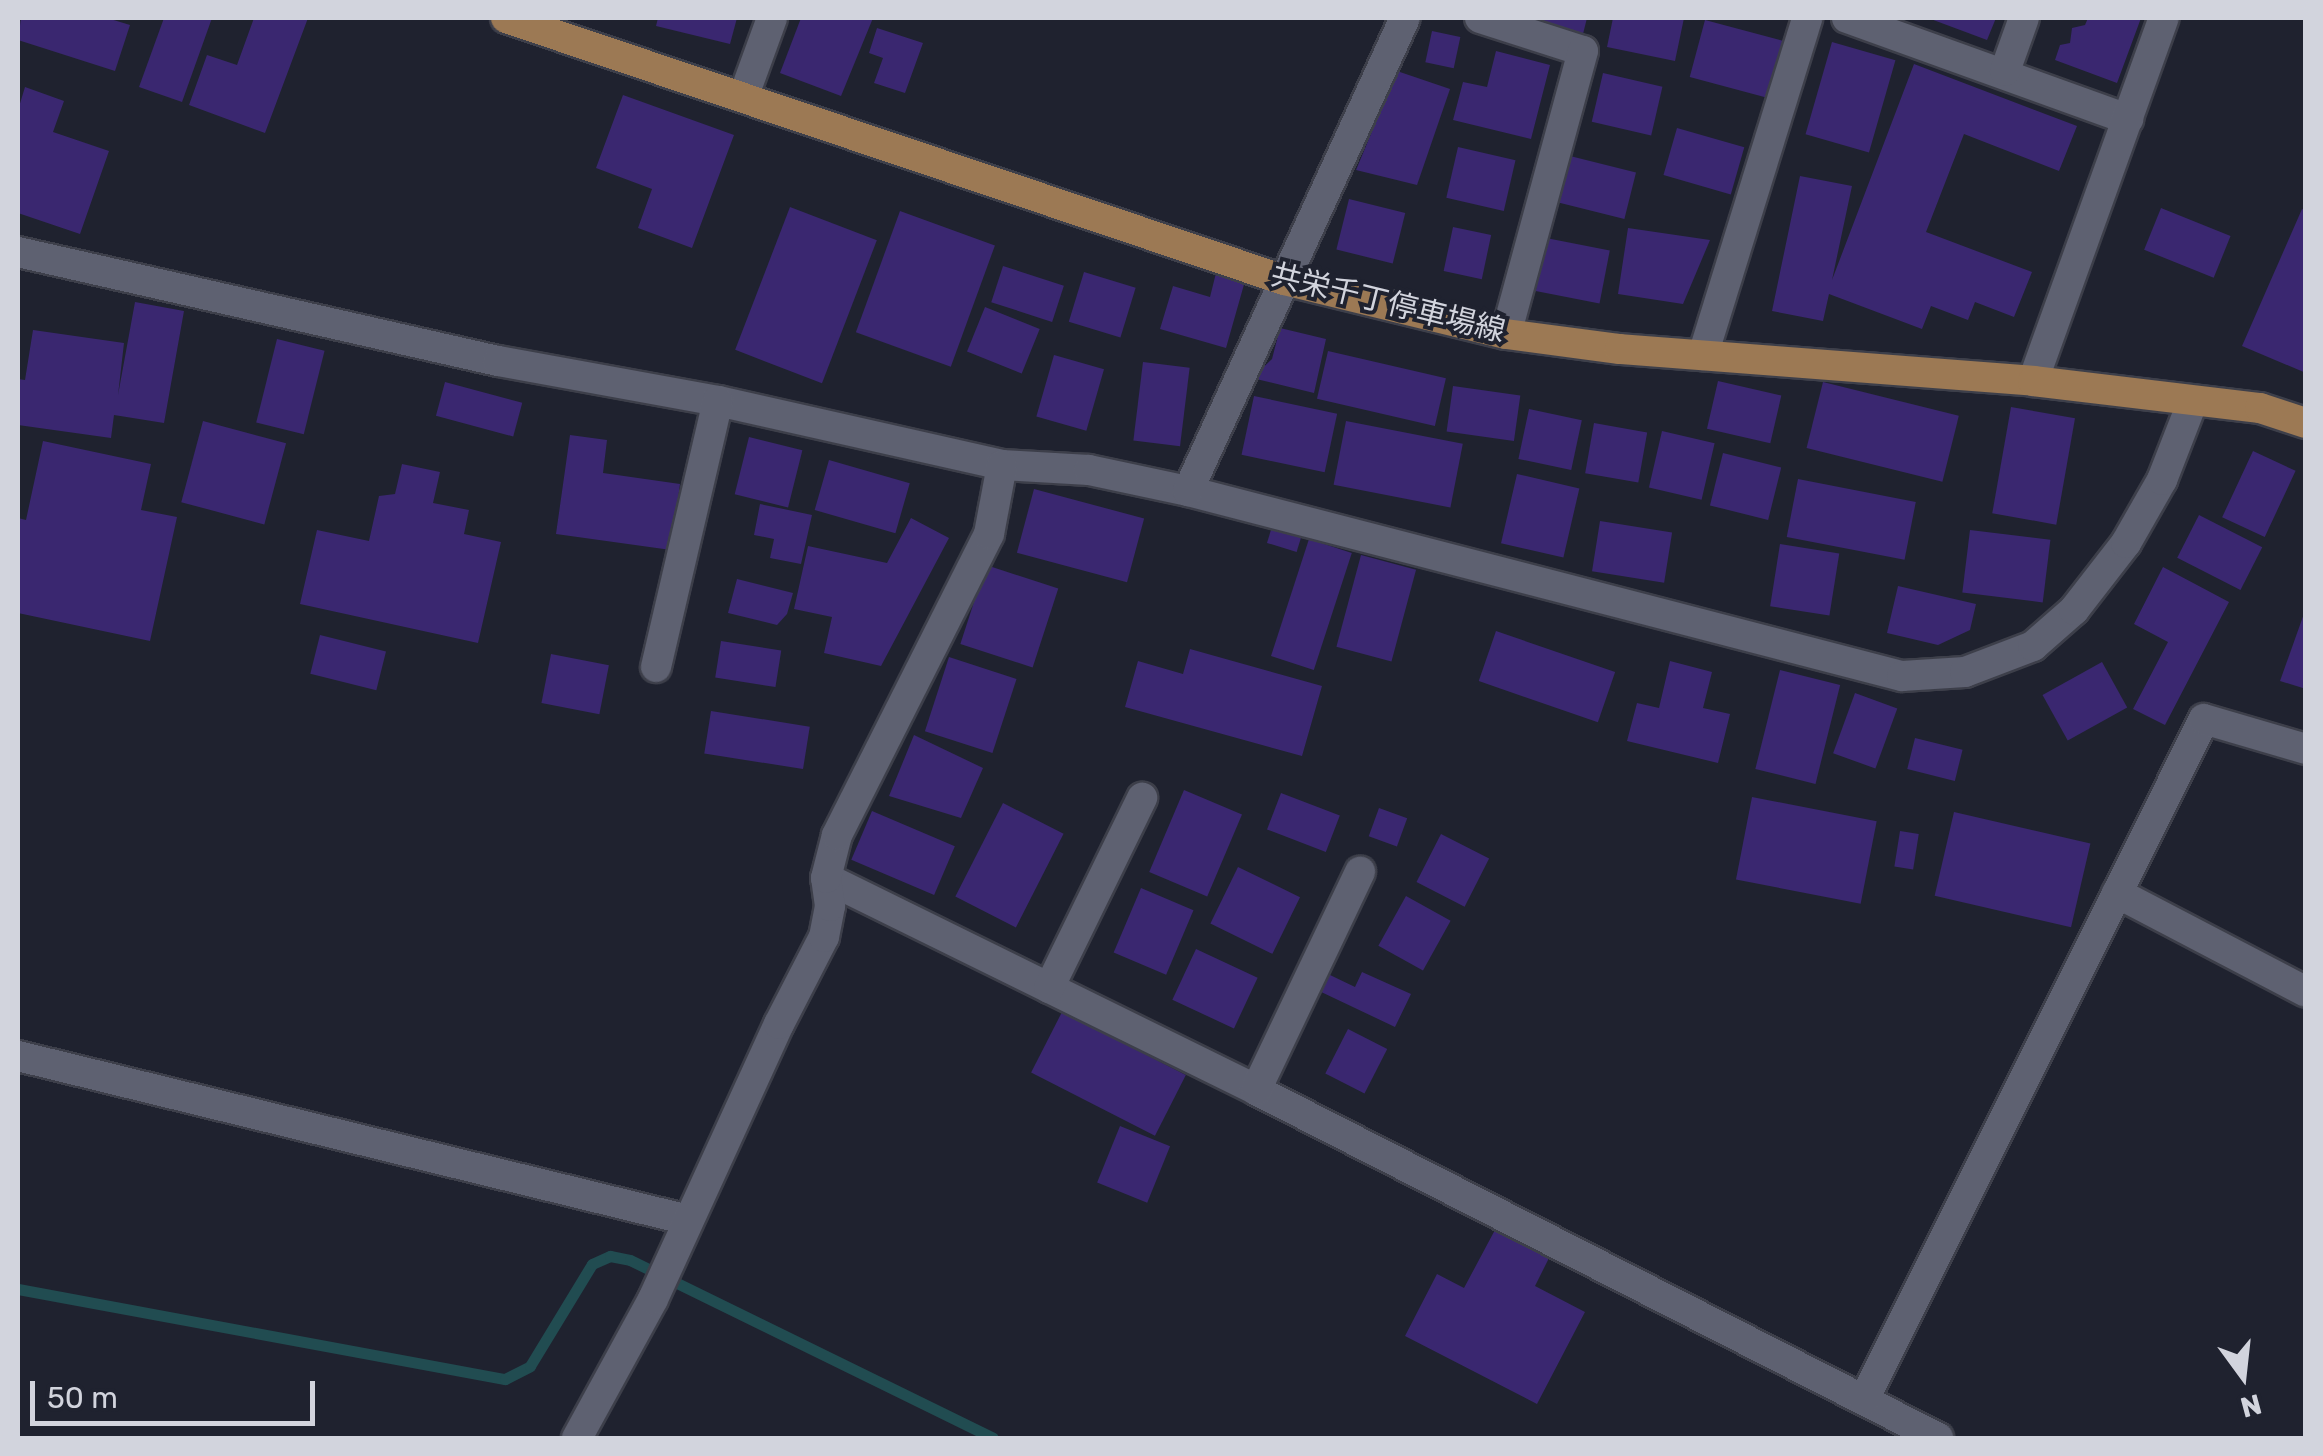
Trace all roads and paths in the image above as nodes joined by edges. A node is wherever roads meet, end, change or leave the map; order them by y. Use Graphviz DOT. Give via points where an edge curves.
graph roads {
  1 [pos="506,18"];
  2 [pos="772,18"];
  3 [pos="1405,18"];
  4 [pos="1480,18"];
  5 [pos="1807,18"];
  6 [pos="1846,18"];
  7 [pos="2024,18"];
  8 [pos="2164,18"];
  9 [pos="2005,71"];
  10 [pos="744,94"];
  11 [pos="2128,119"];
  12 [pos="18,252"];
  13 [pos="1284,280"];
  14 [pos="1506,334"];
  15 [pos="1703,356"];
  16 [pos="2033,381"];
  17 [pos="718,401"];
  18 [pos="2192,403"];
  19 [pos="2306,423"];
  20 [pos="1002,465"];
  21 [pos="1188,491"];
  22 [pos="656,667"];
  23 [pos="2306,749"];
  24 [pos="1142,798"];
  25 [pos="1360,872"];
  26 [pos="826,878"];
  27 [pos="2118,893"];
  28 [pos="1050,988"];
  29 [pos="2306,992"];
  30 [pos="18,1056"];
  31 [pos="1256,1090"];
  32 [pos="688,1220"];
  33 [pos="1864,1400"];
  34 [pos="578,1438"];
  35 [pos="1938,1438"];
  1 -- 10 [label="main road, 共栄千丁停車場線"];
  2 -- 10 [label="street"];
  3 -- 13 [label="street"];
  4 -- 14 [label="street" via="1583,51"];
  5 -- 15 [label="street"];
  6 -- 9 [label="street"];
  7 -- 9 [label="street"];
  8 -- 11 [label="street"];
  9 -- 11 [label="street"];
  10 -- 13 [label="main road, 共栄千丁停車場線"];
  11 -- 16 [label="street"];
  12 -- 17 [label="street" via="498,361"];
  13 -- 14 [label="main road, 共栄千丁停車場線"];
  13 -- 21 [label="street"];
  14 -- 15 [label="main road, 共栄千丁停車場線"];
  15 -- 16 [label="main road, 共栄千丁停車場線"];
  16 -- 18 [label="main road, 共栄千丁停車場線"];
  17 -- 20 [label="street"];
  17 -- 22 [label="street"];
  18 -- 19 [label="main road, 共栄千丁停車場線" via="2260,408"];
  18 -- 21 [label="street" via="2162,480 2074,610 2033,646 1965,672 1902,676"];
  20 -- 21 [label="street" via="1089,470"];
  20 -- 26 [label="street" via="988,534 837,835"];
  23 -- 27 [label="street" via="2204,719"];
  24 -- 28 [label="street"];
  25 -- 31 [label="street"];
  26 -- 28 [label="street"];
  26 -- 32 [label="street" via="824,937"];
  27 -- 29 [label="street"];
  27 -- 33 [label="street"];
  28 -- 31 [label="street"];
  30 -- 32 [label="street"];
  31 -- 33 [label="street"];
  32 -- 34 [label="street" via="654,1299"];
  33 -- 35 [label="street"];
}
